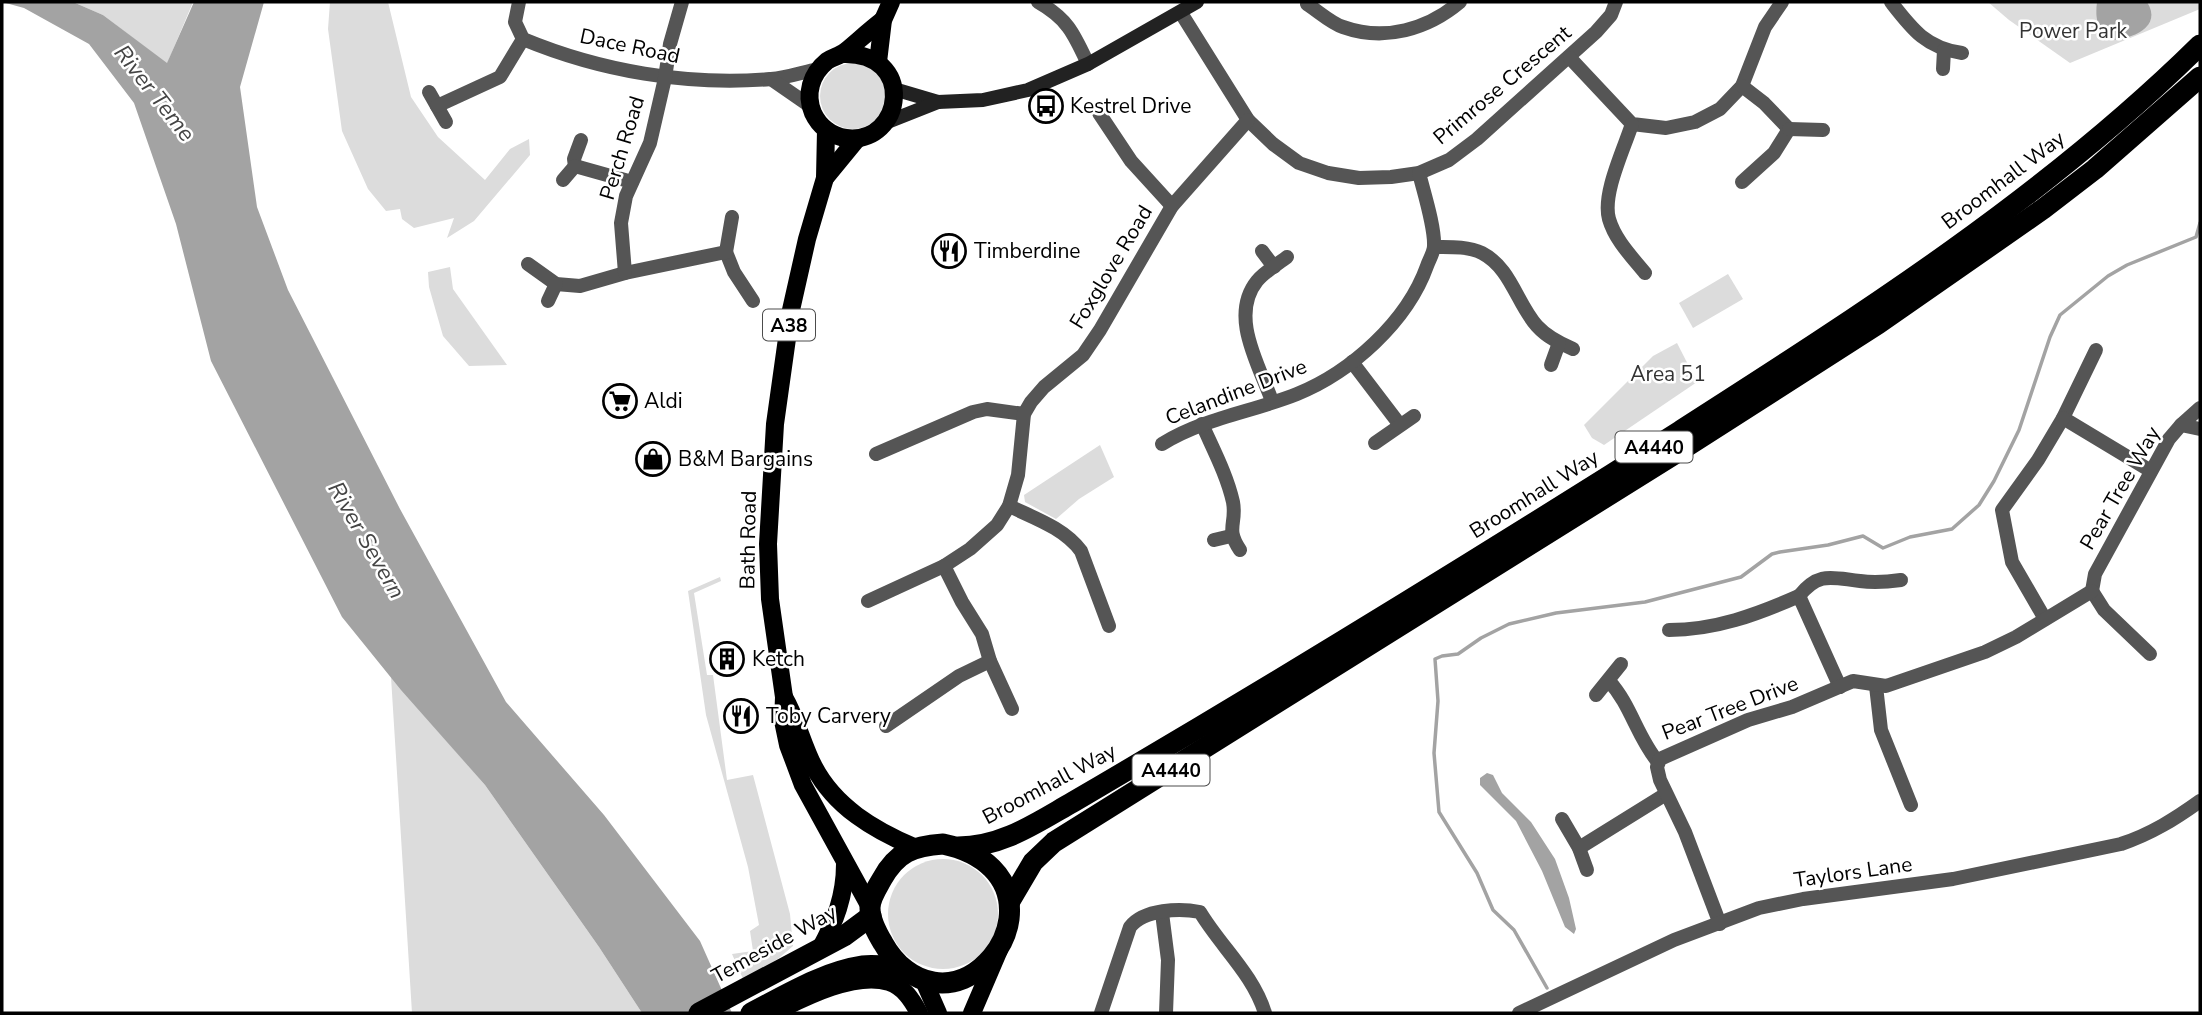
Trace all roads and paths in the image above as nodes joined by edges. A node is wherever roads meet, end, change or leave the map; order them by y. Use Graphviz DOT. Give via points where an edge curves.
graph roads {
  1 [pos="519,2"];
  2 [pos="682,2"];
  3 [pos="891,2"];
  4 [pos="1038,2"];
  5 [pos="1197,2"];
  6 [pos="1460,2"];
  7 [pos="1616,2"];
  8 [pos="1782,2"];
  9 [pos="1891,2"];
  10 [pos="1058,6"];
  11 [pos="1316,6"];
  12 [pos="1181,13"];
  13 [pos="883,20"];
  14 [pos="523,39"];
  15 [pos="2200,45"];
  16 [pos="1944,50"];
  17 [pos="1962,53"];
  18 [pos="842,54"];
  19 [pos="1570,58"];
  20 [pos="878,62"];
  21 [pos="1088,64"];
  22 [pos="818,69"];
  23 [pos="1943,69"];
  24 [pos="2200,77"];
  25 [pos="665,78"];
  26 [pos="771,79"];
  27 [pos="1742,86"];
  28 [pos="894,89"];
  29 [pos="429,92"];
  30 [pos="938,102"];
  31 [pos="437,106"];
  32 [pos="810,106"];
  33 [pos="1099,113"];
  34 [pos="1248,120"];
  35 [pos="446,122"];
  36 [pos="885,123"];
  37 [pos="1632,124"];
  38 [pos="1789,129"];
  39 [pos="826,130"];
  40 [pos="1823,130"];
  41 [pos="857,139"];
  42 [pos="581,140"];
  43 [pos="575,166"];
  44 [pos="1419,173"];
  45 [pos="825,178"];
  46 [pos="563,180"];
  47 [pos="632,181"];
  48 [pos="1742,182"];
  49 [pos="1172,206"];
  50 [pos="732,217"];
  51 [pos="1434,247"];
  52 [pos="1262,251"];
  53 [pos="726,252"];
  54 [pos="1287,257"];
  55 [pos="528,264"];
  56 [pos="1273,267"];
  57 [pos="625,273"];
  58 [pos="1645,273"];
  59 [pos="556,284"];
  60 [pos="548,301"];
  61 [pos="752,301"];
  62 [pos="2096,350"];
  63 [pos="1352,362"];
  64 [pos="1551,365"];
  65 [pos="1272,401"];
  66 [pos="2200,408"];
  67 [pos="1024,414"];
  68 [pos="1414,416"];
  69 [pos="2063,418"];
  70 [pos="1202,424"];
  71 [pos="1400,425"];
  72 [pos="2181,425"];
  73 [pos="2200,429"];
  74 [pos="1375,443"];
  75 [pos="1162,444"];
  76 [pos="876,453"];
  77 [pos="2151,471"];
  78 [pos="1009,506"];
  79 [pos="1231,537"];
  80 [pos="1214,540"];
  81 [pos="1240,550"];
  82 [pos="944,566"];
  83 [pos="891,574"];
  84 [pos="1900,580"];
  85 [pos="898,587"];
  86 [pos="2092,591"];
  87 [pos="1799,596"];
  88 [pos="869,601"];
  89 [pos="2045,619"];
  90 [pos="1109,626"];
  91 [pos="1669,630"];
  92 [pos="2150,654"];
  93 [pos="990,660"];
  94 [pos="1621,664"];
  95 [pos="1609,681"];
  96 [pos="1876,686"];
  97 [pos="1840,687"];
  98 [pos="1596,695"];
  99 [pos="784,697"];
  100 [pos="1012,709"];
  101 [pos="886,726"];
  102 [pos="1658,762"];
  103 [pos="1666,794"];
  104 [pos="2200,801"];
  105 [pos="1911,805"];
  106 [pos="1562,819"];
  107 [pos="914,847"];
  108 [pos="958,847"];
  109 [pos="1579,848"];
  110 [pos="845,864"];
  111 [pos="1587,870"];
  112 [pos="1010,901"];
  113 [pos="870,911"];
  114 [pos="1162,912"];
  115 [pos="1720,924"];
  116 [pos="1001,947"];
  117 [pos="820,949"];
  118 [pos="902,968"];
  119 [pos="924,981"];
  120 [pos="783,1005"];
  121 [pos="699,1013"];
  122 [pos="751,1013"];
  123 [pos="919,1013"];
  124 [pos="938,1013"];
  125 [pos="972,1013"];
  126 [pos="1101,1013"];
  127 [pos="1166,1013"];
  128 [pos="1265,1013"];
  129 [pos="1519,1013"];
  1 -- 14 [label="street" via="515,22"];
  2 -- 25 [label="street, Perch Road"];
  3 -- 13 [label="main road"];
  4 -- 10 [label="street"];
  5 -- 12 [label="street"];
  6 -- 11 [label="street" via="1437,19 1407,31 1372,34 1341,27"];
  7 -- 19 [label="street, Primrose Crescent" via="1611,15"];
  8 -- 27 [label="street" via="1765,27"];
  9 -- 16 [label="street" via="1926,41"];
  10 -- 21 [label="street"];
  12 -- 21 [label="street"];
  12 -- 34 [label="street, Primrose Crescent"];
  13 -- 18 [label="main road"];
  13 -- 20 [label="main road"];
  14 -- 25 [label="street, Dace Road" via="605,66"];
  14 -- 31 [label="street" via="500,77"];
  15 -- 108 [label="highway, Broomhall Way / A4440" via="2066,165 1815,345 1443,579 1073,802 990,845"];
  16 -- 17 [label="street"];
  16 -- 23 [label="street"];
  18 -- 20 [label="main road" via="857,53"];
  18 -- 22 [label="main road"];
  19 -- 37 [label="street"];
  19 -- 44 [label="street, Primrose Crescent" via="1477,139 1449,160"];
  20 -- 28 [label="main road"];
  21 -- 30 [label="street" via="1028,90 984,100"];
  22 -- 26 [label="street, Dace Road"];
  22 -- 32 [label="main road" via="809,92"];
  24 -- 112 [label="highway, Broomhall Way / A4440" via="2074,185 1878,324 1054,842 1033,862"];
  25 -- 26 [label="street, Dace Road"];
  25 -- 47 [label="street, Perch Road" via="650,143"];
  26 -- 32 [label="street"];
  27 -- 37 [label="street" via="1720,109 1695,122 1666,128"];
  27 -- 38 [label="street"];
  28 -- 30 [label="street"];
  28 -- 36 [label="main road" via="894,103"];
  29 -- 31 [label="street"];
  30 -- 36 [label="street"];
  31 -- 35 [label="street"];
  32 -- 39 [label="main road"];
  33 -- 49 [label="street" via="1131,161"];
  34 -- 44 [label="street, Primrose Crescent" via="1299,163 1328,173 1359,178"];
  34 -- 49 [label="street, Foxglove Road"];
  36 -- 41 [label="main road, Bath Road / A38"];
  37 -- 58 [label="street" via="1614,178 1608,217 1616,236"];
  38 -- 40 [label="street"];
  38 -- 48 [label="street" via="1774,153"];
  39 -- 41 [label="main road"];
  39 -- 45 [label="main road, Bath Road / A38"];
  41 -- 45 [label="main road, Bath Road / A38"];
  42 -- 43 [label="street"];
  43 -- 46 [label="street"];
  43 -- 47 [label="street"];
  44 -- 51 [label="street"];
  45 -- 99 [label="main road, Bath Road / A38" via="791,310 775,424 769,585"];
  47 -- 57 [label="street, Perch Road" via="621,223"];
  49 -- 67 [label="street, Foxglove Road" via="1089,347 1044,387"];
  50 -- 53 [label="street"];
  51 -- 63 [label="street, Celandine Drive" via="1408,304"];
  51 -- 64 [label="street" via="1459,247 1493,261 1537,327 1566,346"];
  52 -- 56 [label="street"];
  53 -- 57 [label="street"];
  53 -- 61 [label="street"];
  54 -- 56 [label="street"];
  55 -- 59 [label="street"];
  56 -- 65 [label="street" via="1258,280 1246,302 1245,316"];
  57 -- 59 [label="street" via="580,286"];
  59 -- 60 [label="street"];
  62 -- 69 [label="street"];
  63 -- 65 [label="street, Celandine Drive" via="1297,393"];
  63 -- 71 [label="street"];
  65 -- 70 [label="street, Celandine Drive"];
  66 -- 72 [label="street"];
  67 -- 76 [label="street" via="987,409 973,412"];
  67 -- 78 [label="street" via="1018,475"];
  68 -- 71 [label="street"];
  69 -- 77 [label="street"];
  69 -- 89 [label="street" via="2002,510 2012,562"];
  70 -- 75 [label="street, Celandine Drive"];
  70 -- 79 [label="street" via="1233,504"];
  71 -- 74 [label="street"];
  72 -- 73 [label="street, Pear Tree Way"];
  72 -- 77 [label="street, Pear Tree Way"];
  77 -- 86 [label="street, Pear Tree Way" via="2095,574"];
  78 -- 82 [label="street" via="971,550"];
  78 -- 90 [label="street" via="1052,527 1081,551"];
  79 -- 80 [label="street"];
  79 -- 81 [label="street"];
  82 -- 85 [label="street"];
  82 -- 93 [label="street" via="982,634"];
  83 -- 85 [label="street"];
  84 -- 87 [label="street" via="1872,582 1834,576 1807,586"];
  85 -- 88 [label="street"];
  86 -- 89 [label="street, Pear Tree Drive"];
  86 -- 92 [label="street" via="2104,610"];
  87 -- 91 [label="street" via="1729,623"];
  87 -- 97 [label="street"];
  89 -- 96 [label="street, Pear Tree Drive" via="1984,652"];
  93 -- 100 [label="street"];
  93 -- 101 [label="street"];
  94 -- 95 [label="street"];
  95 -- 98 [label="street"];
  95 -- 102 [label="street"];
  96 -- 97 [label="street, Pear Tree Drive" via="1853,681"];
  96 -- 105 [label="street" via="1881,730"];
  97 -- 102 [label="street, Pear Tree Drive" via="1748,720"];
  99 -- 107 [label="main road, Bath Road / A38" via="815,768 834,796 866,822"];
  99 -- 110 [label="main road, Bath Road / A38" via="788,745 803,785"];
  102 -- 103 [label="street, Pear Tree Drive"];
  103 -- 109 [label="street"];
  103 -- 115 [label="street, Pear Tree Drive"];
  104 -- 115 [label="street, Taylors Lane" via="2174,820 2121,844 1953,879 1803,899 1759,908"];
  106 -- 109 [label="street"];
  107 -- 108 [label="highway"];
  107 -- 113 [label="highway" via="897,857 884,874"];
  108 -- 112 [label="highway" via="994,869"];
  109 -- 111 [label="street"];
  110 -- 113 [label="main road, Bath Road / A38"];
  110 -- 117 [label="main road" via="837,915"];
  112 -- 116 [label="highway"];
  113 -- 117 [label="highway, Temeside Way" via="844,936"];
  113 -- 118 [label="highway" via="890,955"];
  114 -- 126 [label="street" via="1144,916 1130,927"];
  114 -- 127 [label="street" via="1168,960"];
  114 -- 128 [label="street" via="1200,912 1251,980"];
  115 -- 129 [label="street, Taylors Lane" via="1674,940"];
  116 -- 119 [label="highway" via="966,979"];
  116 -- 125 [label="main road"];
  117 -- 121 [label="highway, Temeside Way"];
  118 -- 119 [label="highway"];
  118 -- 120 [label="highway" via="844,970"];
  119 -- 124 [label="main road"];
  120 -- 122 [label="highway"];
  120 -- 123 [label="main road" via="831,988 877,981 902,989"];
}
